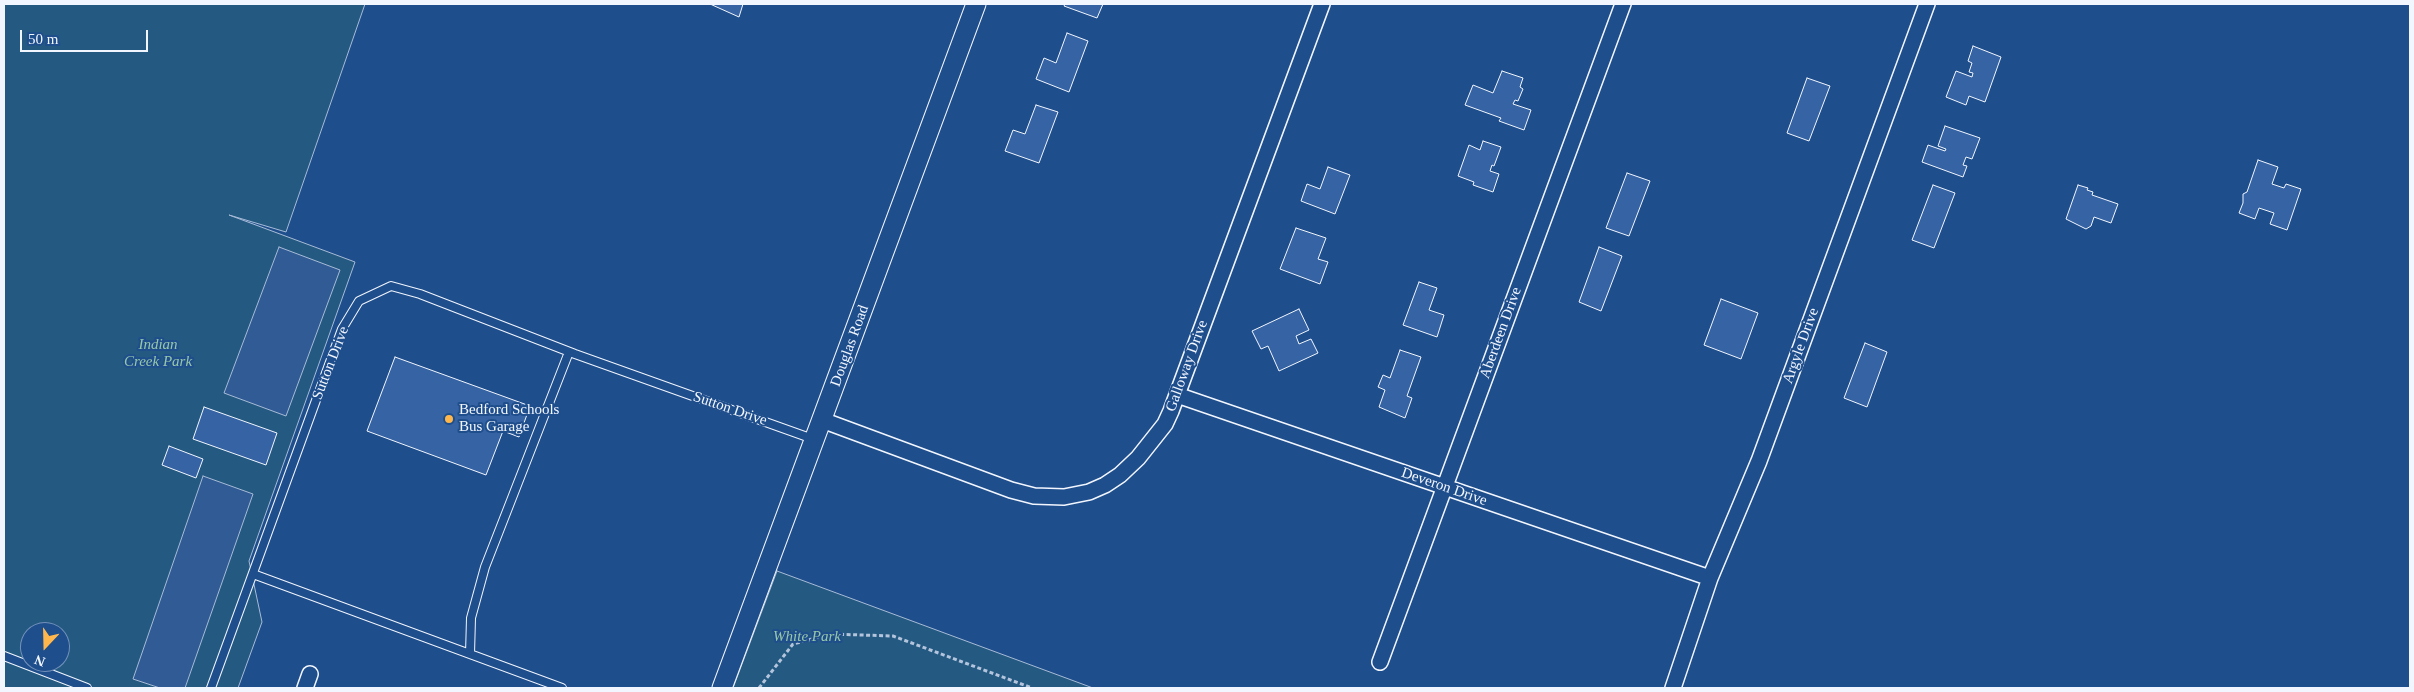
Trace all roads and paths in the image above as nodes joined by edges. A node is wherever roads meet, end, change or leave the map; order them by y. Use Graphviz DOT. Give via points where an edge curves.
graph roads {
  1 [pos="976,4"];
  2 [pos="1322,4"];
  3 [pos="1623,4"];
  4 [pos="1927,4"];
  5 [pos="569,352"];
  6 [pos="1177,395"];
  7 [pos="822,420"];
  8 [pos="815,439"];
  9 [pos="1444,487"];
  10 [pos="253,574"];
  11 [pos="1710,578"];
  12 [pos="470,654"];
  13 [pos="4,656"];
  14 [pos="1380,662"];
  15 [pos="88,688"];
  16 [pos="211,688"];
  17 [pos="562,688"];
  18 [pos="722,688"];
  19 [pos="759,688"];
  20 [pos="1032,688"];
  21 [pos="1673,688"];
  1 -- 7 [label="street, Douglas Road"];
  2 -- 6 [label="street, Galloway Drive"];
  3 -- 9 [label="street, Aberdeen Drive"];
  4 -- 11 [label="street, Argyle Drive" via="1759,461"];
  5 -- 8 [label="lane, Sutton Drive"];
  5 -- 10 [label="lane, Sutton Drive" via="420,294 391,286 359,301 342,328"];
  5 -- 12 [label="lane" via="485,566 471,618"];
  6 -- 7 [label="street, Galloway Drive" via="1165,424 1120,475 1105,486 1064,496 1034,496 1011,490"];
  6 -- 9 [label="street, Deveron Drive"];
  7 -- 8 [label="street, Douglas Road"];
  8 -- 18 [label="street, Douglas Road"];
  9 -- 11 [label="street, Deveron Drive"];
  9 -- 14 [label="street, Aberdeen Drive"];
  10 -- 12 [label="lane"];
  10 -- 16 [label="lane, Sutton Drive"];
  11 -- 21 [label="street, Argyle Drive"];
  12 -- 17 [label="lane"];
  13 -- 15 [label="lane"];
  19 -- 20 [label="path" via="793,644 831,634 893,636"];
}
